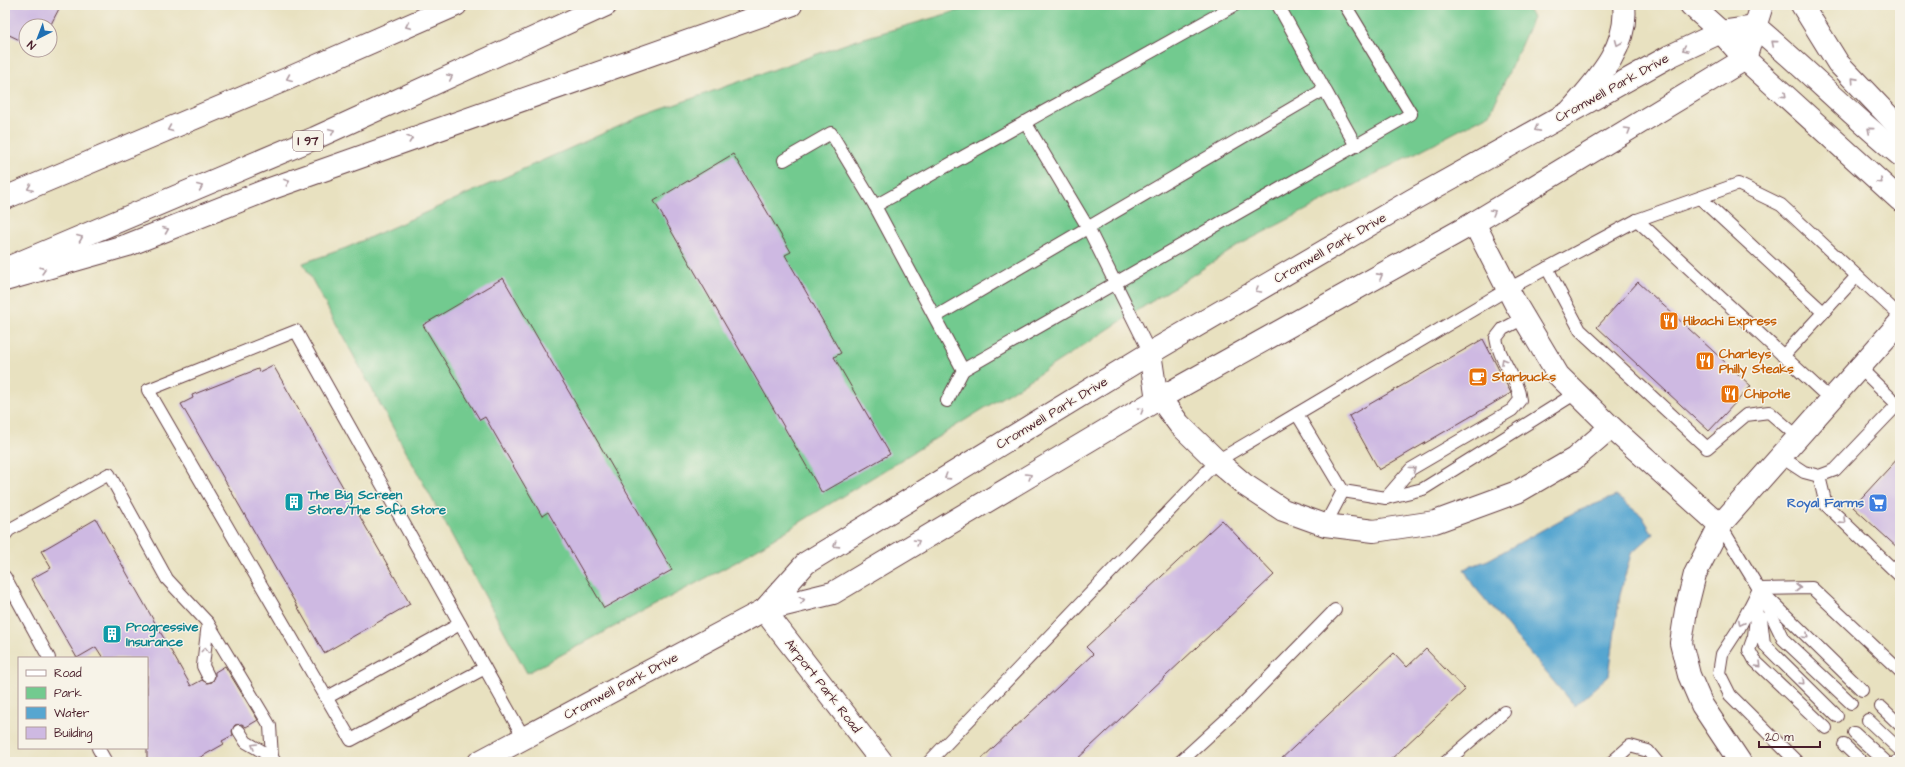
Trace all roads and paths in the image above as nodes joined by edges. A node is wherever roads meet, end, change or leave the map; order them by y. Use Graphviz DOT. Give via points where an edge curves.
graph roads {
  1 [pos="606,5"];
  2 [pos="791,5"];
  3 [pos="1235,5"];
  4 [pos="1278,5"];
  5 [pos="1345,5"];
  6 [pos="1624,5"];
  7 [pos="1691,5"];
  8 [pos="1762,5"];
  9 [pos="1802,5"];
  10 [pos="451,7"];
  11 [pos="1756,27"];
  12 [pos="1721,32"];
  13 [pos="1745,59"];
  14 [pos="1324,89"];
  15 [pos="1572,110"];
  16 [pos="1025,122"];
  17 [pos="1900,128"];
  18 [pos="1356,146"];
  19 [pos="1900,155"];
  20 [pos="784,160"];
  21 [pos="5,198"];
  22 [pos="1700,198"];
  23 [pos="1900,200"];
  24 [pos="875,206"];
  25 [pos="1637,220"];
  26 [pos="1474,223"];
  27 [pos="1087,226"];
  28 [pos="1547,268"];
  29 [pos="5,269"];
  30 [pos="1857,276"];
  31 [pos="5,280"];
  32 [pos="1115,283"];
  33 [pos="1508,289"];
  34 [pos="1823,312"];
  35 [pos="1900,316"];
  36 [pos="935,317"];
  37 [pos="1524,318"];
  38 [pos="1900,322"];
  39 [pos="1150,353"];
  40 [pos="1783,356"];
  41 [pos="1860,368"];
  42 [pos="963,370"];
  43 [pos="1576,393"];
  44 [pos="1160,398"];
  45 [pos="1831,400"];
  46 [pos="947,401"];
  47 [pos="1899,405"];
  48 [pos="1297,414"];
  49 [pos="1611,427"];
  50 [pos="1798,437"];
  51 [pos="1781,457"];
  52 [pos="1217,462"];
  53 [pos="1819,476"];
  54 [pos="1343,491"];
  55 [pos="1386,498"];
  56 [pos="1325,525"];
  57 [pos="1720,525"];
  58 [pos="5,535"];
  59 [pos="1900,576"];
  60 [pos="5,577"];
  61 [pos="1759,589"];
  62 [pos="764,610"];
  63 [pos="1335,610"];
  64 [pos="208,623"];
  65 [pos="460,624"];
  66 [pos="48,657"];
  67 [pos="485,668"];
  68 [pos="1900,671"];
  69 [pos="208,676"];
  70 [pos="1862,690"];
  71 [pos="326,698"];
  72 [pos="1851,703"];
  73 [pos="1882,707"];
  74 [pos="1504,712"];
  75 [pos="1837,716"];
  76 [pos="1868,720"];
  77 [pos="1900,725"];
  78 [pos="1826,728"];
  79 [pos="239,731"];
  80 [pos="1854,733"];
  81 [pos="524,738"];
  82 [pos="1844,744"];
  83 [pos="99,749"];
  84 [pos="1900,750"];
  85 [pos="1900,759"];
  86 [pos="271,760"];
  87 [pos="106,762"];
  88 [pos="479,762"];
  89 [pos="882,762"];
  90 [pos="929,762"];
  91 [pos="1180,762"];
  92 [pos="1446,762"];
  93 [pos="1612,762"];
  94 [pos="1657,762"];
  95 [pos="1740,762"];
  96 [pos="1797,762"];
  97 [pos="1862,762"];
  98 [pos="1886,762"];
  99 [pos="1897,762"];
  29 -- 1 [label="main road, I 97, one-way" via="315,138"];
  31 -- 2 [label="main road, one-way" via="128,246 267,190"];
  3 -- 16 [label="lane"];
  4 -- 14 [label="lane"];
  5 -- 18 [label="lane" via="1411,114"];
  6 -- 15 [label="main road, one-way" via="1623,31 1614,53 1605,69"];
  7 -- 12 [label="main road"];
  8 -- 11 [label="main road"];
  17 -- 9 [label="main road, one-way" via="1838,62"];
  10 -- 21 [label="main road, one-way"];
  11 -- 12 [label="main road, Cromwell Park Drive"];
  11 -- 13 [label="main road"];
  19 -- 11 [label="main road, one-way"];
  12 -- 13 [label="main road"];
  12 -- 15 [label="main road, Cromwell Park Drive, one-way" via="1670,56"];
  13 -- 23 [label="main road, one-way"];
  26 -- 13 [label="main road, Cromwell Park Drive, one-way"];
  14 -- 18 [label="lane"];
  14 -- 27 [label="lane"];
  15 -- 39 [label="main road, Cromwell Park Drive, one-way"];
  16 -- 24 [label="lane"];
  16 -- 27 [label="lane"];
  18 -- 32 [label="lane"];
  20 -- 24 [label="lane" via="831,133"];
  22 -- 25 [label="lane"];
  22 -- 30 [label="lane" via="1738,184 1781,205"];
  22 -- 34 [label="lane"];
  24 -- 36 [label="lane"];
  25 -- 28 [label="lane"];
  25 -- 40 [label="lane"];
  26 -- 33 [label="main road"];
  44 -- 26 [label="main road, Cromwell Park Drive, one-way"];
  27 -- 32 [label="lane"];
  27 -- 36 [label="lane"];
  28 -- 33 [label="lane"];
  28 -- 50 [label="lane" via="1580,330 1707,448 1746,415 1769,412"];
  30 -- 34 [label="lane"];
  30 -- 35 [label="lane"];
  32 -- 39 [label="lane"];
  32 -- 42 [label="lane"];
  33 -- 37 [label="main road"];
  33 -- 48 [label="lane"];
  34 -- 40 [label="lane"];
  36 -- 42 [label="lane"];
  37 -- 43 [label="main road" via="1558,374"];
  55 -- 37 [label="lane, one-way" via="1411,469 1512,410 1520,400 1519,389 1498,350 1496,338 1503,329"];
  38 -- 41 [label="main road"];
  39 -- 44 [label="main road" via="1156,393"];
  39 -- 62 [label="main road, Cromwell Park Drive, one-way" via="806,563"];
  40 -- 45 [label="lane"];
  41 -- 45 [label="main road"];
  41 -- 47 [label="lane"];
  42 -- 46 [label="lane"];
  43 -- 49 [label="main road"];
  43 -- 55 [label="lane" via="1423,489"];
  44 -- 52 [label="main road" via="1179,424"];
  62 -- 44 [label="main road, Cromwell Park Drive, one-way" via="833,593"];
  45 -- 50 [label="main road"];
  47 -- 53 [label="lane" via="1835,470"];
  48 -- 52 [label="lane"];
  48 -- 54 [label="lane"];
  49 -- 56 [label="main road" via="1574,459 1517,492 1436,522 1374,531"];
  49 -- 57 [label="main road"];
  50 -- 51 [label="main road"];
  51 -- 53 [label="lane" via="1804,472"];
  51 -- 57 [label="main road"];
  52 -- 56 [label="main road" via="1245,485 1283,510"];
  52 -- 90 [label="lane"];
  53 -- 59 [label="lane, one-way" via="1826,505"];
  54 -- 55 [label="lane"];
  54 -- 56 [label="lane"];
  57 -- 61 [label="lane"];
  57 -- 95 [label="main road" via="1696,574 1686,610 1681,642 1689,674 1702,705"];
  58 -- 64 [label="lane" via="9,530 109,474 168,579"];
  60 -- 66 [label="lane"];
  61 -- 68 [label="lane, one-way" via="1812,588"];
  61 -- 70 [label="lane, one-way"];
  61 -- 72 [label="lane" via="1784,639"];
  61 -- 75 [label="lane, one-way" via="1764,644"];
  61 -- 78 [label="lane, one-way" via="1754,636 1749,650 1755,661"];
  61 -- 96 [label="lane, one-way" via="1722,654 1719,673 1730,695"];
  62 -- 81 [label="main road, Cromwell Park Drive"];
  62 -- 89 [label="main road, Airport Park Road"];
  63 -- 91 [label="lane" via="1240,707"];
  69 -- 64 [label="lane, one-way" via="202,666"];
  64 -- 86 [label="lane" via="270,726"];
  65 -- 67 [label="lane"];
  65 -- 71 [label="lane"];
  65 -- 71 [label="lane" via="296,331 148,390"];
  67 -- 71 [label="lane" via="351,740"];
  67 -- 81 [label="lane"];
  73 -- 77 [label="lane"];
  74 -- 92 [label="lane"];
  76 -- 84 [label="lane"];
  86 -- 79 [label="lane, one-way" via="246,742"];
  80 -- 98 [label="lane"];
  81 -- 88 [label="main road, Cromwell Park Drive"];
  82 -- 97 [label="lane"];
  83 -- 87 [label="lane"];
  85 -- 99 [label="lane"];
  93 -- 94 [label="lane" via="1630,746 1648,751"];
}
